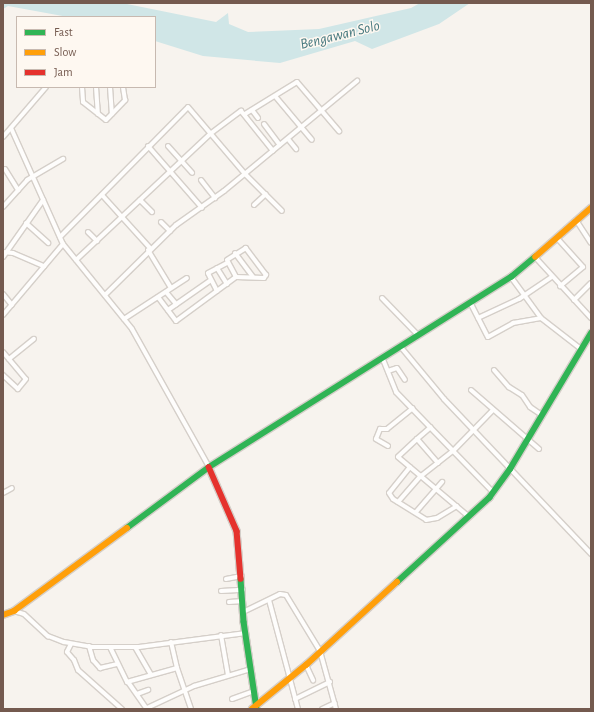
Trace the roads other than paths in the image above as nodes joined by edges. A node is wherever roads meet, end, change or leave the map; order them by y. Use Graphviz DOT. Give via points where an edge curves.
graph roads {
  1 [pos="357,81"];
  2 [pos="45,88"];
  3 [pos="82,88"];
  4 [pos="96,88"];
  5 [pos="110,88"];
  6 [pos="124,88"];
  7 [pos="274,96"];
  8 [pos="252,110"];
  9 [pos="322,111"];
  10 [pos="98,114"];
  11 [pos="112,114"];
  12 [pos="245,114"];
  13 [pos="258,118"];
  14 [pos="264,124"];
  15 [pos="301,127"];
  16 [pos="11,128"];
  17 [pos="339,131"];
  18 [pos="210,134"];
  19 [pos="3,137"];
  20 [pos="288,139"];
  21 [pos="312,140"];
  22 [pos="280,145"];
  23 [pos="148,146"];
  24 [pos="168,146"];
  25 [pos="296,149"];
  26 [pos="273,151"];
  27 [pos="63,159"];
  28 [pos="181,161"];
  29 [pos="6,169"];
  30 [pos="172,170"];
  31 [pos="192,173"];
  32 [pos="245,174"];
  33 [pos="34,177"];
  34 [pos="201,180"];
  35 [pos="18,190"];
  36 [pos="266,194"];
  37 [pos="102,195"];
  38 [pos="215,198"];
  39 [pos="43,200"];
  40 [pos="140,200"];
  41 [pos="254,205"];
  42 [pos="3,207"];
  43 [pos="202,208"];
  44 [pos="591,208"];
  45 [pos="282,210"];
  46 [pos="152,212"];
  47 [pos="122,217"];
  48 [pos="576,220"];
  49 [pos="26,222"];
  50 [pos="161,222"];
  51 [pos="170,231"];
  52 [pos="88,232"];
  53 [pos="60,237"];
  54 [pos="557,238"];
  55 [pos="97,241"];
  56 [pos="591,243"];
  57 [pos="48,244"];
  58 [pos="63,244"];
  59 [pos="149,249"];
  60 [pos="4,252"];
  61 [pos="235,253"];
  62 [pos="3,257"];
  63 [pos="535,258"];
  64 [pos="76,260"];
  65 [pos="227,262"];
  66 [pos="44,266"];
  67 [pos="217,268"];
  68 [pos="236,277"];
  69 [pos="253,277"];
  70 [pos="511,277"];
  71 [pos="552,277"];
  72 [pos="187,278"];
  73 [pos="211,280"];
  74 [pos="591,283"];
  75 [pos="227,284"];
  76 [pos="560,286"];
  77 [pos="171,288"];
  78 [pos="217,291"];
  79 [pos="166,292"];
  80 [pos="3,294"];
  81 [pos="105,295"];
  82 [pos="525,295"];
  83 [pos="158,297"];
  84 [pos="382,298"];
  85 [pos="574,300"];
  86 [pos="176,304"];
  87 [pos="471,304"];
  88 [pos="12,305"];
  89 [pos="168,310"];
  90 [pos="3,315"];
  91 [pos="478,318"];
  92 [pos="541,318"];
  93 [pos="591,318"];
  94 [pos="124,319"];
  95 [pos="591,333"];
  96 [pos="418,335"];
  97 [pos="34,339"];
  98 [pos="400,346"];
  99 [pos="581,349"];
  100 [pos="3,352"];
  101 [pos="382,357"];
  102 [pos="9,359"];
  103 [pos="494,370"];
  104 [pos="388,371"];
  105 [pos="3,375"];
  106 [pos="405,380"];
  107 [pos="471,390"];
  108 [pos="413,408"];
  109 [pos="493,410"];
  110 [pos="542,415"];
  111 [pos="431,427"];
  112 [pos="474,430"];
  113 [pos="417,439"];
  114 [pos="527,439"];
  115 [pos="388,446"];
  116 [pos="539,449"];
  117 [pos="454,450"];
  118 [pos="438,463"];
  119 [pos="209,467"];
  120 [pos="410,467"];
  121 [pos="510,469"];
  122 [pos="421,476"];
  123 [pos="442,482"];
  124 [pos="12,488"];
  125 [pos="436,489"];
  126 [pos="493,492"];
  127 [pos="3,493"];
  128 [pos="398,502"];
  129 [pos="457,506"];
  130 [pos="416,512"];
  131 [pos="468,516"];
  132 [pos="591,554"];
  133 [pos="242,576"];
  134 [pos="226,579"];
  135 [pos="243,590"];
  136 [pos="221,591"];
  137 [pos="269,600"];
  138 [pos="244,601"];
  139 [pos="229,602"];
  140 [pos="22,605"];
  141 [pos="14,611"];
  142 [pos="244,612"];
  143 [pos="24,614"];
  144 [pos="3,615"];
  145 [pos="246,632"];
  146 [pos="221,635"];
  147 [pos="171,642"];
  148 [pos="71,644"];
  149 [pos="89,646"];
  150 [pos="110,647"];
  151 [pos="135,647"];
  152 [pos="320,651"];
  153 [pos="117,664"];
  154 [pos="306,665"];
  155 [pos="177,668"];
  156 [pos="251,668"];
  157 [pos="151,675"];
  158 [pos="228,675"];
  159 [pos="290,679"];
  160 [pos="313,680"];
  161 [pos="128,682"];
  162 [pos="330,682"];
  163 [pos="148,690"];
  164 [pos="184,690"];
  165 [pos="254,691"];
  166 [pos="136,694"];
  167 [pos="232,699"];
  168 [pos="295,699"];
  169 [pos="335,703"];
  170 [pos="147,708"];
  171 [pos="255,708"];
  172 [pos="122,709"];
  173 [pos="191,709"];
  174 [pos="298,709"];
  175 [pos="322,709"];
  176 [pos="336,709"];
  1 -- 9 [label="street"];
  2 -- 16 [label="street"];
  3 -- 10 [label="street" via="83,102"];
  4 -- 10 [label="street"];
  5 -- 11 [label="street"];
  6 -- 11 [label="street" via="124,100"];
  7 -- 8 [label="street"];
  7 -- 9 [label="street" via="298,82"];
  7 -- 15 [label="street"];
  8 -- 12 [label="street"];
  8 -- 13 [label="street"];
  9 -- 15 [label="street"];
  9 -- 17 [label="street"];
  10 -- 11 [label="street" via="106,120"];
  12 -- 18 [label="street" via="241,111"];
  12 -- 26 [label="street"];
  14 -- 22 [label="street"];
  15 -- 20 [label="street"];
  15 -- 21 [label="street"];
  16 -- 19 [label="street"];
  16 -- 33 [label="street"];
  18 -- 23 [label="street" via="188,107"];
  18 -- 28 [label="street"];
  18 -- 32 [label="street"];
  20 -- 22 [label="street"];
  20 -- 25 [label="street"];
  22 -- 26 [label="street"];
  23 -- 30 [label="street"];
  23 -- 37 [label="street"];
  24 -- 28 [label="street"];
  26 -- 32 [label="street"];
  27 -- 33 [label="street"];
  28 -- 30 [label="street"];
  28 -- 31 [label="street"];
  29 -- 35 [label="street"];
  30 -- 40 [label="street"];
  30 -- 43 [label="street"];
  32 -- 36 [label="street"];
  32 -- 38 [label="street"];
  33 -- 35 [label="street"];
  33 -- 39 [label="street"];
  34 -- 38 [label="street"];
  35 -- 42 [label="street"];
  36 -- 41 [label="street"];
  36 -- 45 [label="street"];
  37 -- 47 [label="street"];
  37 -- 53 [label="street"];
  38 -- 43 [label="street"];
  39 -- 49 [label="street"];
  39 -- 53 [label="street"];
  40 -- 46 [label="street"];
  40 -- 47 [label="street"];
  43 -- 51 [label="street"];
  44 -- 48 [label="street"];
  47 -- 55 [label="street"];
  47 -- 59 [label="street"];
  48 -- 54 [label="street"];
  48 -- 56 [label="street"];
  49 -- 57 [label="street"];
  49 -- 60 [label="street"];
  50 -- 51 [label="street"];
  51 -- 59 [label="street"];
  52 -- 55 [label="street"];
  53 -- 58 [label="street"];
  54 -- 63 [label="street"];
  54 -- 76 [label="street" via="583,267"];
  55 -- 64 [label="street"];
  58 -- 64 [label="street"];
  58 -- 66 [label="street"];
  59 -- 77 [label="street"];
  59 -- 81 [label="street"];
  60 -- 62 [label="street"];
  60 -- 66 [label="street"];
  61 -- 65 [label="street"];
  61 -- 69 [label="street"];
  61 -- 69 [label="street" via="246,248 266,275 264,278"];
  63 -- 70 [label="street"];
  63 -- 71 [label="street"];
  64 -- 81 [label="street"];
  65 -- 67 [label="street"];
  65 -- 68 [label="street"];
  66 -- 88 [label="street"];
  67 -- 73 [label="street" via="208,274"];
  67 -- 75 [label="street"];
  68 -- 69 [label="street"];
  68 -- 75 [label="street"];
  70 -- 82 [label="street"];
  70 -- 87 [label="street"];
  71 -- 76 [label="street"];
  71 -- 82 [label="street"];
  72 -- 77 [label="street"];
  73 -- 78 [label="street"];
  73 -- 86 [label="street"];
  74 -- 85 [label="street"];
  75 -- 78 [label="street"];
  76 -- 85 [label="street"];
  77 -- 79 [label="street"];
  78 -- 89 [label="street" via="176,321"];
  79 -- 83 [label="street"];
  79 -- 86 [label="street"];
  80 -- 88 [label="street"];
  81 -- 94 [label="street"];
  82 -- 91 [label="street"];
  82 -- 92 [label="street"];
  83 -- 89 [label="street"];
  83 -- 94 [label="street"];
  84 -- 96 [label="street"];
  85 -- 93 [label="street"];
  86 -- 89 [label="street"];
  87 -- 91 [label="street"];
  87 -- 96 [label="street"];
  88 -- 90 [label="street"];
  91 -- 92 [label="street" via="488,337 513,323"];
  92 -- 99 [label="street"];
  94 -- 119 [label="street"];
  95 -- 99 [label="street"];
  96 -- 98 [label="street"];
  97 -- 102 [label="street"];
  98 -- 101 [label="street"];
  98 -- 112 [label="street"];
  99 -- 110 [label="street"];
  100 -- 102 [label="street"];
  101 -- 104 [label="street"];
  101 -- 119 [label="street"];
  102 -- 105 [label="street" via="26,380 18,389"];
  103 -- 110 [label="street" via="530,407"];
  104 -- 106 [label="street" via="397,367"];
  104 -- 108 [label="street" via="394,389"];
  107 -- 109 [label="street"];
  108 -- 111 [label="street"];
  108 -- 115 [label="street" via="387,429 380,429 376,439"];
  109 -- 112 [label="street"];
  109 -- 114 [label="street"];
  110 -- 114 [label="street"];
  111 -- 113 [label="street"];
  111 -- 117 [label="street"];
  112 -- 117 [label="street"];
  112 -- 121 [label="street"];
  113 -- 118 [label="street"];
  113 -- 120 [label="street" via="398,457"];
  114 -- 116 [label="street"];
  114 -- 121 [label="street"];
  117 -- 118 [label="street"];
  117 -- 126 [label="street"];
  118 -- 122 [label="street"];
  119 -- 133 [label="street" via="226,500 237,531"];
  119 -- 140 [label="street"];
  120 -- 122 [label="street"];
  120 -- 128 [label="street" via="389,493"];
  121 -- 126 [label="street"];
  121 -- 132 [label="street"];
  122 -- 125 [label="street"];
  122 -- 128 [label="street"];
  123 -- 125 [label="street"];
  124 -- 127 [label="street"];
  125 -- 129 [label="street"];
  125 -- 130 [label="street"];
  126 -- 131 [label="street"];
  128 -- 130 [label="street"];
  129 -- 130 [label="street" via="431,520 425,520"];
  129 -- 131 [label="street"];
  131 -- 152 [label="street"];
  133 -- 134 [label="street"];
  133 -- 135 [label="street"];
  135 -- 136 [label="street"];
  135 -- 138 [label="street"];
  137 -- 142 [label="street"];
  137 -- 152 [label="street" via="282,593 286,595"];
  137 -- 159 [label="street"];
  138 -- 139 [label="street"];
  138 -- 142 [label="street"];
  140 -- 141 [label="street"];
  140 -- 143 [label="street"];
  141 -- 143 [label="street"];
  141 -- 144 [label="street"];
  142 -- 145 [label="street"];
  143 -- 148 [label="street" via="44,633"];
  145 -- 146 [label="street"];
  145 -- 156 [label="street"];
  146 -- 147 [label="street"];
  146 -- 158 [label="street"];
  147 -- 151 [label="street"];
  147 -- 155 [label="street"];
  148 -- 149 [label="street"];
  148 -- 172 [label="street" via="67,652 78,670"];
  149 -- 150 [label="street"];
  149 -- 153 [label="street" via="93,660 100,668"];
  150 -- 151 [label="street"];
  150 -- 153 [label="street"];
  151 -- 157 [label="street"];
  152 -- 154 [label="street"];
  152 -- 162 [label="street"];
  153 -- 161 [label="street"];
  154 -- 159 [label="street"];
  154 -- 160 [label="street"];
  155 -- 157 [label="street"];
  155 -- 164 [label="street"];
  156 -- 158 [label="street"];
  156 -- 165 [label="street"];
  157 -- 161 [label="street"];
  158 -- 164 [label="street"];
  159 -- 168 [label="street"];
  159 -- 171 [label="street"];
  161 -- 166 [label="street"];
  162 -- 168 [label="street"];
  162 -- 169 [label="street"];
  163 -- 166 [label="street"];
  164 -- 170 [label="street"];
  164 -- 173 [label="street"];
  165 -- 167 [label="street"];
  165 -- 171 [label="street"];
  166 -- 170 [label="street"];
  168 -- 174 [label="street"];
  169 -- 175 [label="street"];
  169 -- 176 [label="street"];
}
